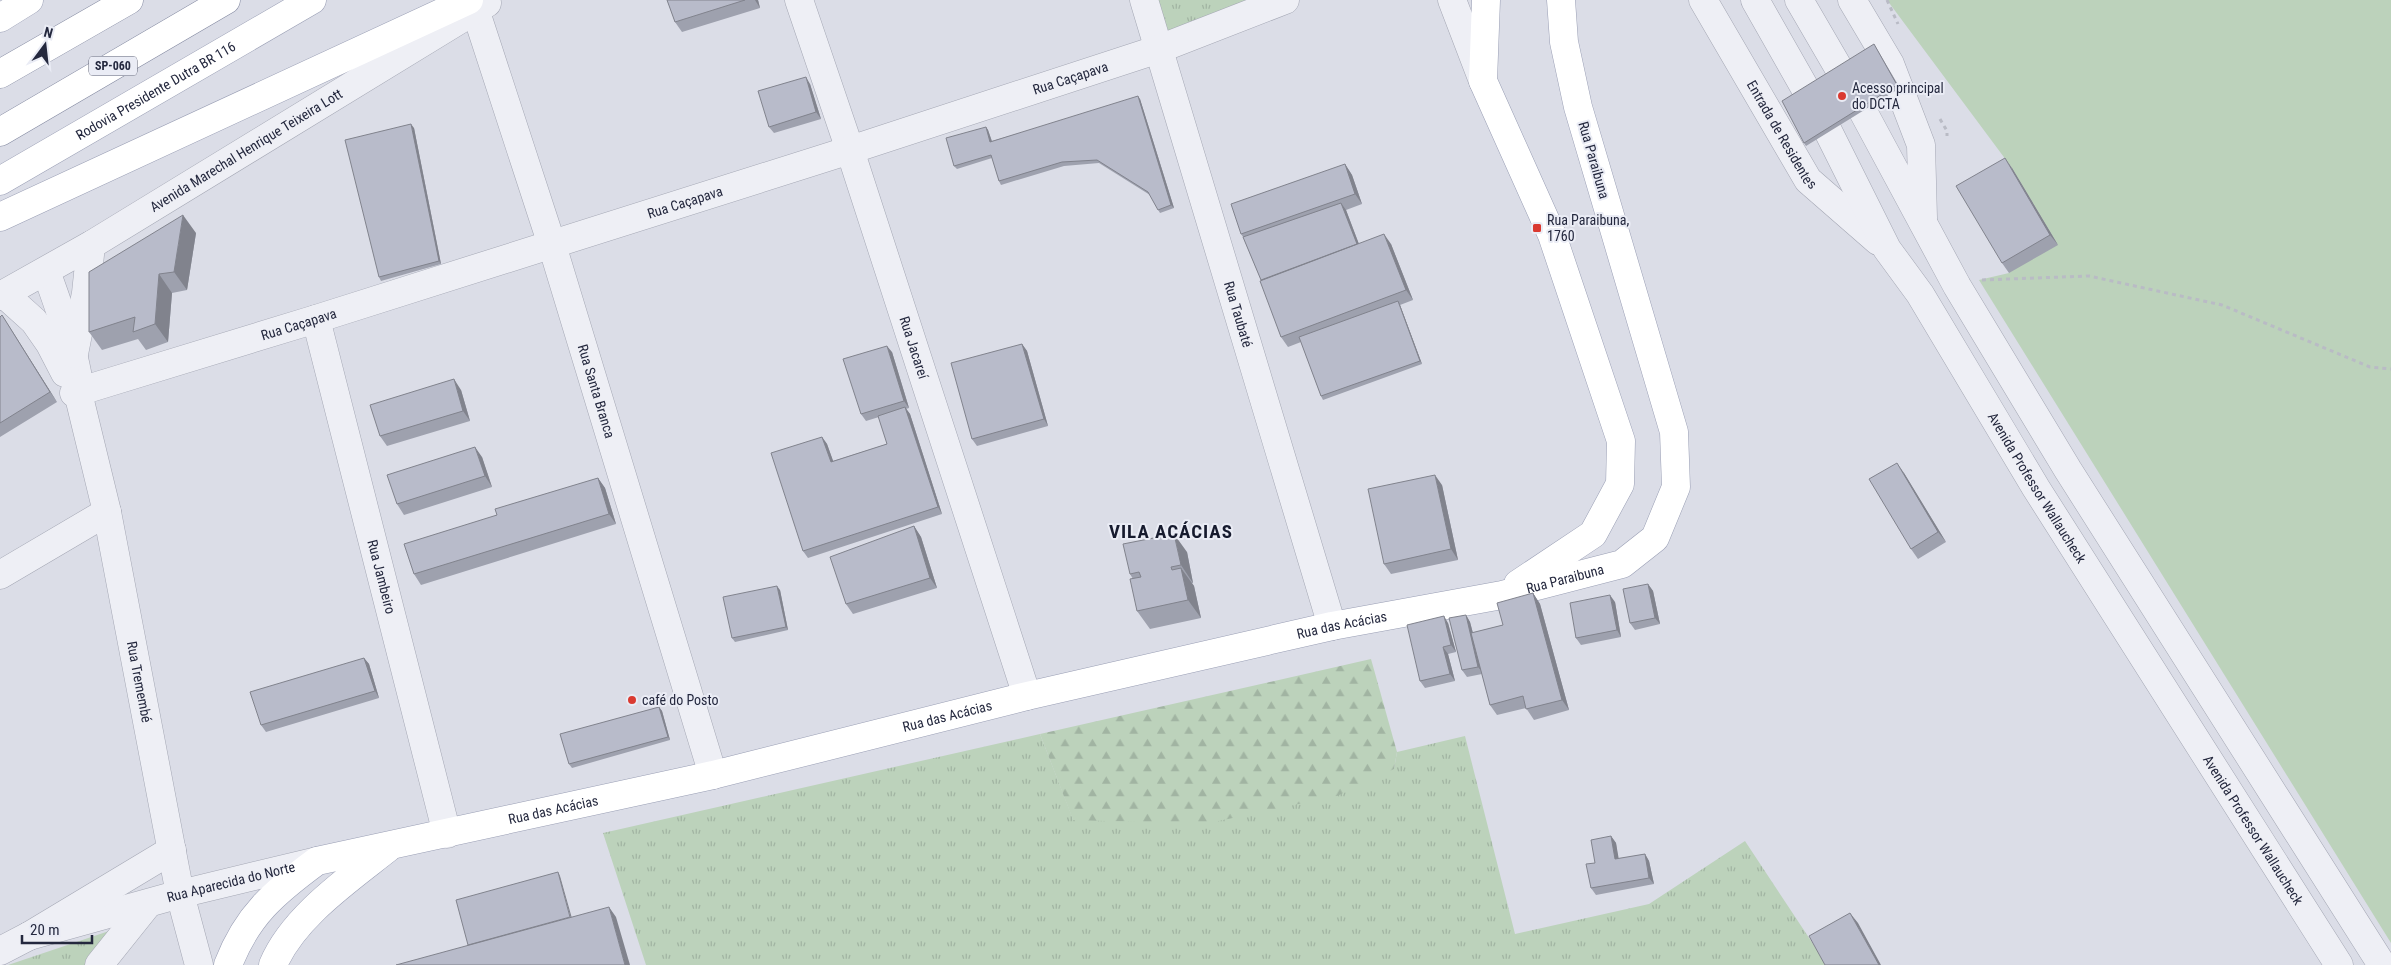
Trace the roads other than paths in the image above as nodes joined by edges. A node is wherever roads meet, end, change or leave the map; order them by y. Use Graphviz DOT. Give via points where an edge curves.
graph roads {
  1 [pos="29,0"];
  2 [pos="129,0"];
  3 [pos="226,0"];
  4 [pos="312,0"];
  5 [pos="799,0"];
  6 [pos="1144,0"];
  7 [pos="1285,0"];
  8 [pos="1452,0"];
  9 [pos="1486,0"];
  10 [pos="1561,0"];
  11 [pos="1703,0"];
  12 [pos="1754,0"];
  13 [pos="1799,0"];
  14 [pos="1852,0"];
  15 [pos="478,3"];
  16 [pos="0,18"];
  17 [pos="1159,49"];
  18 [pos="0,74"];
  19 [pos="1483,80"];
  20 [pos="0,132"];
  21 [pos="850,150"];
  22 [pos="0,181"];
  23 [pos="0,217"];
  24 [pos="1924,224"];
  25 [pos="91,245"];
  26 [pos="552,245"];
  27 [pos="1887,248"];
  28 [pos="46,271"];
  29 [pos="2,295"];
  30 [pos="316,319"];
  31 [pos="73,360"];
  32 [pos="78,395"];
  33 [pos="107,512"];
  34 [pos="0,575"];
  35 [pos="1502,595"];
  36 [pos="1332,626"];
  37 [pos="1027,696"];
  38 [pos="712,775"];
  39 [pos="447,834"];
  40 [pos="393,844"];
  41 [pos="172,850"];
  42 [pos="317,861"];
  43 [pos="180,894"];
  44 [pos="147,904"];
  45 [pos="29,936"];
  46 [pos="0,951"];
  47 [pos="99,965"];
  48 [pos="199,965"];
  49 [pos="228,965"];
  50 [pos="272,965"];
  51 [pos="2339,965"];
  52 [pos="2382,965"];
  1 -- 16 [label="main road"];
  2 -- 18 [label="main road"];
  3 -- 20 [label="main road, SP-060"];
  4 -- 22 [label="main road, Rodovia Presidente Dutra BR 116"];
  5 -- 21 [label="street, Rua Jacareí"];
  6 -- 17 [label="street, Rua Taubaté"];
  7 -- 17 [label="street, Rua Caçapava"];
  8 -- 19 [label="street, Rua Paraibuna"];
  9 -- 19 [label="main road, Rua Paraibuna"];
  10 -- 35 [label="main road, Rua Paraibuna" via="1564,42 1578,107 1674,432 1676,487 1655,538 1622,564"];
  11 -- 27 [label="street, Entrada de Residentes" via="1808,180"];
  12 -- 27 [label="street, Avenida Professor Wallaucheck" via="1818,112"];
  13 -- 24 [label="street"];
  14 -- 24 [label="street" via="1890,64 1921,145"];
  15 -- 23 [label="main road"];
  15 -- 25 [label="street, Avenida Marechal Henrique Teixeira Lott"];
  15 -- 26 [label="street, Rua Santa Branca"];
  17 -- 21 [label="street, Rua Caçapava"];
  17 -- 36 [label="street, Rua Taubaté"];
  19 -- 35 [label="main road, Rua Paraibuna" via="1552,235 1621,441 1620,484 1593,534"];
  21 -- 26 [label="street, Rua Caçapava"];
  21 -- 37 [label="street, Rua Jacareí"];
  24 -- 52 [label="street" via="1957,286 2068,470"];
  25 -- 28 [label="street, Avenida Marechal Henrique Teixeira Lott"];
  25 -- 31 [label="street, Rua Tremembé"];
  26 -- 30 [label="street, Rua Caçapava"];
  26 -- 38 [label="street, Rua Santa Branca"];
  27 -- 51 [label="street, Avenida Professor Wallaucheck" via="1920,294 2036,488"];
  28 -- 29 [label="street, Avenida Marechal Henrique Teixeira Lott"];
  28 -- 31 [label="street, Rua Tremembé"];
  29 -- 32 [label="street, Rua Tremembé" via="34,321"];
  30 -- 32 [label="street, Rua Caçapava"];
  30 -- 39 [label="street, Rua Jambeiro"];
  31 -- 32 [label="street, Rua Tremembé"];
  32 -- 33 [label="street, Rua Tremembé"];
  33 -- 34 [label="street"];
  33 -- 41 [label="street, Rua Tremembé"];
  35 -- 36 [label="main road, Rua das Acácias"];
  36 -- 37 [label="main road, Rua das Acácias"];
  37 -- 38 [label="main road, Rua das Acácias"];
  38 -- 39 [label="main road, Rua das Acácias"];
  39 -- 40 [label="main road, Rua das Acácias"];
  40 -- 42 [label="main road, Rua das Acácias"];
  40 -- 50 [label="main road, Rua das Acácias" via="326,897 294,933"];
  41 -- 43 [label="street, Rua Tremembé"];
  41 -- 45 [label="street, Rua Aparecida do Norte"];
  42 -- 43 [label="street, Rua Aparecida do Norte"];
  42 -- 49 [label="main road, Rua das Acácias" via="279,889 253,916 236,943"];
  43 -- 44 [label="street, Rua Aparecida do Norte"];
  43 -- 48 [label="street, Rua Tremembé"];
  44 -- 45 [label="street, Rua Aparecida do Norte"];
  44 -- 47 [label="street"];
  45 -- 46 [label="street, Rua Aparecida do Norte"];
}
